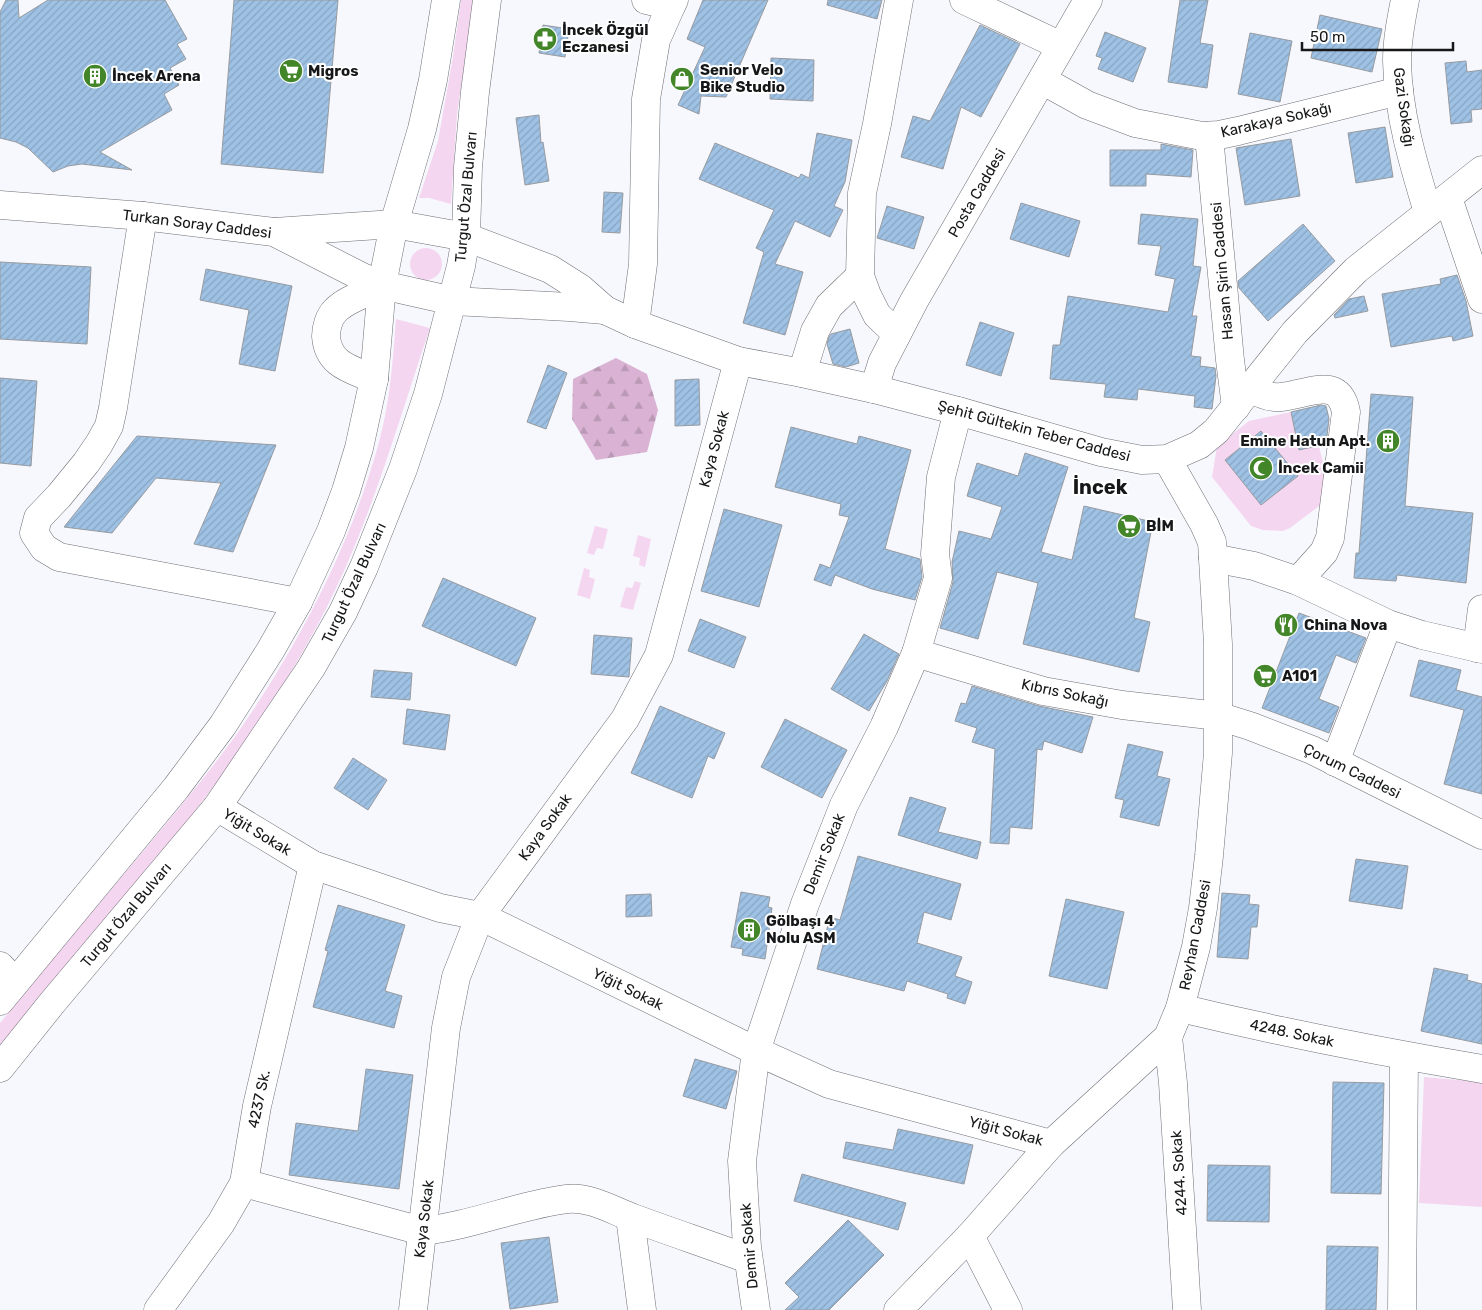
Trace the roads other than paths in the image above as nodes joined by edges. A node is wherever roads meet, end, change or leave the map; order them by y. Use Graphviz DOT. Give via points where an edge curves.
graph roads {
  1 [pos="446,0"];
  2 [pos="487,0"];
  3 [pos="898,0"];
  4 [pos="1088,0"];
  5 [pos="1405,0"];
  6 [pos="969,1"];
  7 [pos="663,2"];
  8 [pos="1061,46"];
  9 [pos="1042,80"];
  10 [pos="1399,90"];
  11 [pos="1209,136"];
  12 [pos="1482,170"];
  13 [pos="0,205"];
  14 [pos="1438,205"];
  15 [pos="143,216"];
  16 [pos="394,224"];
  17 [pos="274,232"];
  18 [pos="466,237"];
  19 [pos="860,276"];
  20 [pos="382,285"];
  21 [pos="1482,299"];
  22 [pos="453,301"];
  23 [pos="605,310"];
  24 [pos="635,324"];
  25 [pos="897,334"];
  26 [pos="738,361"];
  27 [pos="802,373"];
  28 [pos="374,378"];
  29 [pos="874,389"];
  30 [pos="1243,398"];
  31 [pos="958,411"];
  32 [pos="1167,459"];
  33 [pos="1213,558"];
  34 [pos="1298,581"];
  35 [pos="298,602"];
  36 [pos="1482,609"];
  37 [pos="1388,624"];
  38 [pos="1480,649"];
  39 [pos="916,653"];
  40 [pos="1218,716"];
  41 [pos="1336,762"];
  42 [pos="217,807"];
  43 [pos="1482,835"];
  44 [pos="313,865"];
  45 [pos="480,916"];
  46 [pos="5,983"];
  47 [pos="1180,1008"];
  48 [pos="1168,1036"];
  49 [pos="756,1051"];
  50 [pos="1404,1056"];
  51 [pos="0,1068"];
  52 [pos="1482,1069"];
  53 [pos="1051,1144"];
  54 [pos="244,1183"];
  55 [pos="630,1217"];
  56 [pos="422,1231"];
  57 [pos="970,1236"];
  58 [pos="748,1258"];
  59 [pos="158,1310"];
  60 [pos="413,1310"];
  61 [pos="642,1310"];
  62 [pos="756,1310"];
  63 [pos="898,1310"];
  64 [pos="1008,1310"];
  65 [pos="1188,1310"];
  66 [pos="1402,1310"];
  1 -- 16 [label="street" via="434,80"];
  2 -- 18 [label="street, Turgut Özal Bulvarı" via="471,129"];
  3 -- 19 [label="street" via="862,193"];
  4 -- 8 [label="street, Posta Caddesi"];
  5 -- 10 [label="street, Gazi Sokağı" via="1398,40"];
  6 -- 8 [label="street"];
  7 -- 24 [label="street" via="646,98 643,264"];
  8 -- 9 [label="street, Posta Caddesi"];
  9 -- 11 [label="street, Karakaya Sokağı" via="1116,117"];
  9 -- 25 [label="street, Posta Caddesi"];
  10 -- 11 [label="street, Karakaya Sokağı"];
  10 -- 14 [label="street, Gazi Sokağı" via="1408,143"];
  11 -- 30 [label="street, Hasan Şirin Caddesi" via="1230,360"];
  12 -- 14 [label="street, Şehit Gültekin Teber Caddesi"];
  13 -- 15 [label="street, Turkan Soray Caddesi"];
  14 -- 21 [label="street, Gazi Sokağı"];
  14 -- 30 [label="street, Şehit Gültekin Teber Caddesi" via="1356,270 1295,332"];
  15 -- 17 [label="street, Turkan Soray Caddesi"];
  15 -- 35 [label="street" via="109,426 86,463 38,518 34,533 44,548 59,557"];
  16 -- 17 [label="street"];
  16 -- 18 [label="street"];
  16 -- 20 [label="street"];
  17 -- 20 [label="street, Turkan Soray Caddesi"];
  18 -- 22 [label="street, Turgut Özal Bulvarı"];
  18 -- 23 [label="street" via="550,269 580,288"];
  19 -- 25 [label="street" via="877,315"];
  19 -- 27 [label="street" via="829,306 815,331"];
  20 -- 22 [label="street, Turkan Soray Caddesi"];
  20 -- 28 [label="street"];
  20 -- 28 [label="street" via="344,304 329,322 326,334 328,350 335,360 346,368"];
  22 -- 23 [label="street, Turkan Soray Caddesi"];
  22 -- 42 [label="street, Turgut Özal Bulvarı" via="428,394 403,469 343,612 311,668"];
  23 -- 24 [label="street, Şehit Gültekin Teber Caddesi"];
  24 -- 26 [label="street, Şehit Gültekin Teber Caddesi"];
  25 -- 29 [label="street, Posta Caddesi" via="882,363"];
  26 -- 27 [label="street, Şehit Gültekin Teber Caddesi"];
  26 -- 45 [label="street, Kaya Sokak" via="659,655 625,719"];
  27 -- 29 [label="street, Şehit Gültekin Teber Caddesi"];
  28 -- 35 [label="street" via="346,491"];
  29 -- 31 [label="street, Şehit Gültekin Teber Caddesi"];
  30 -- 32 [label="street, Şehit Gültekin Teber Caddesi" via="1216,431 1199,445"];
  30 -- 34 [label="street" via="1260,394 1281,397 1323,389 1341,396 1344,402 1346,412 1330,538 1324,552"];
  31 -- 32 [label="street, Şehit Gültekin Teber Caddesi" via="1101,452 1142,460"];
  31 -- 39 [label="street, Demir Sokak" via="941,477 936,554 938,578"];
  32 -- 33 [label="street, Reyhan Caddesi" via="1204,524 1212,542"];
  33 -- 34 [label="street" via="1254,566"];
  33 -- 40 [label="street, Reyhan Caddesi"];
  34 -- 37 [label="street"];
  35 -- 46 [label="street" via="248,688 202,754"];
  36 -- 38 [label="street"];
  37 -- 38 [label="street" via="1422,636"];
  37 -- 41 [label="street"];
  39 -- 40 [label="street, Kıbrıs Sokağı" via="1043,691 1122,705"];
  39 -- 49 [label="street, Demir Sokak" via="884,727 844,805 805,904"];
  40 -- 41 [label="street, Çorum Caddesi" via="1278,736"];
  40 -- 47 [label="street, Reyhan Caddesi" via="1218,753 1203,908"];
  41 -- 43 [label="street, Çorum Caddesi"];
  42 -- 44 [label="street, Yiğit Sokak"];
  42 -- 51 [label="street, Turgut Özal Bulvarı"];
  44 -- 45 [label="street, Yiğit Sokak" via="440,908"];
  44 -- 54 [label="street, 4237 Sk." via="257,1106"];
  45 -- 49 [label="street, Yiğit Sokak"];
  45 -- 56 [label="street, Kaya Sokak" via="456,977 446,1028"];
  47 -- 48 [label="street, Reyhan Caddesi"];
  47 -- 50 [label="street, 4248. Sokak"];
  48 -- 53 [label="street, Reyhan Caddesi"];
  48 -- 65 [label="street, 4244. Sokak"];
  49 -- 53 [label="street, Yiğit Sokak" via="829,1084"];
  49 -- 58 [label="street, Demir Sokak" via="742,1161"];
  50 -- 52 [label="street, 4248. Sokak"];
  50 -- 66 [label="street"];
  53 -- 57 [label="street, Reyhan Caddesi"];
  54 -- 56 [label="street"];
  54 -- 59 [label="street, 4237 Sk." via="221,1223"];
  55 -- 56 [label="street" via="598,1203 569,1198 446,1229"];
  55 -- 58 [label="street"];
  55 -- 61 [label="street"];
  56 -- 60 [label="street, Kaya Sokak"];
  57 -- 63 [label="street, Reyhan Caddesi"];
  57 -- 64 [label="street"];
  58 -- 62 [label="street, Demir Sokak"];
}
